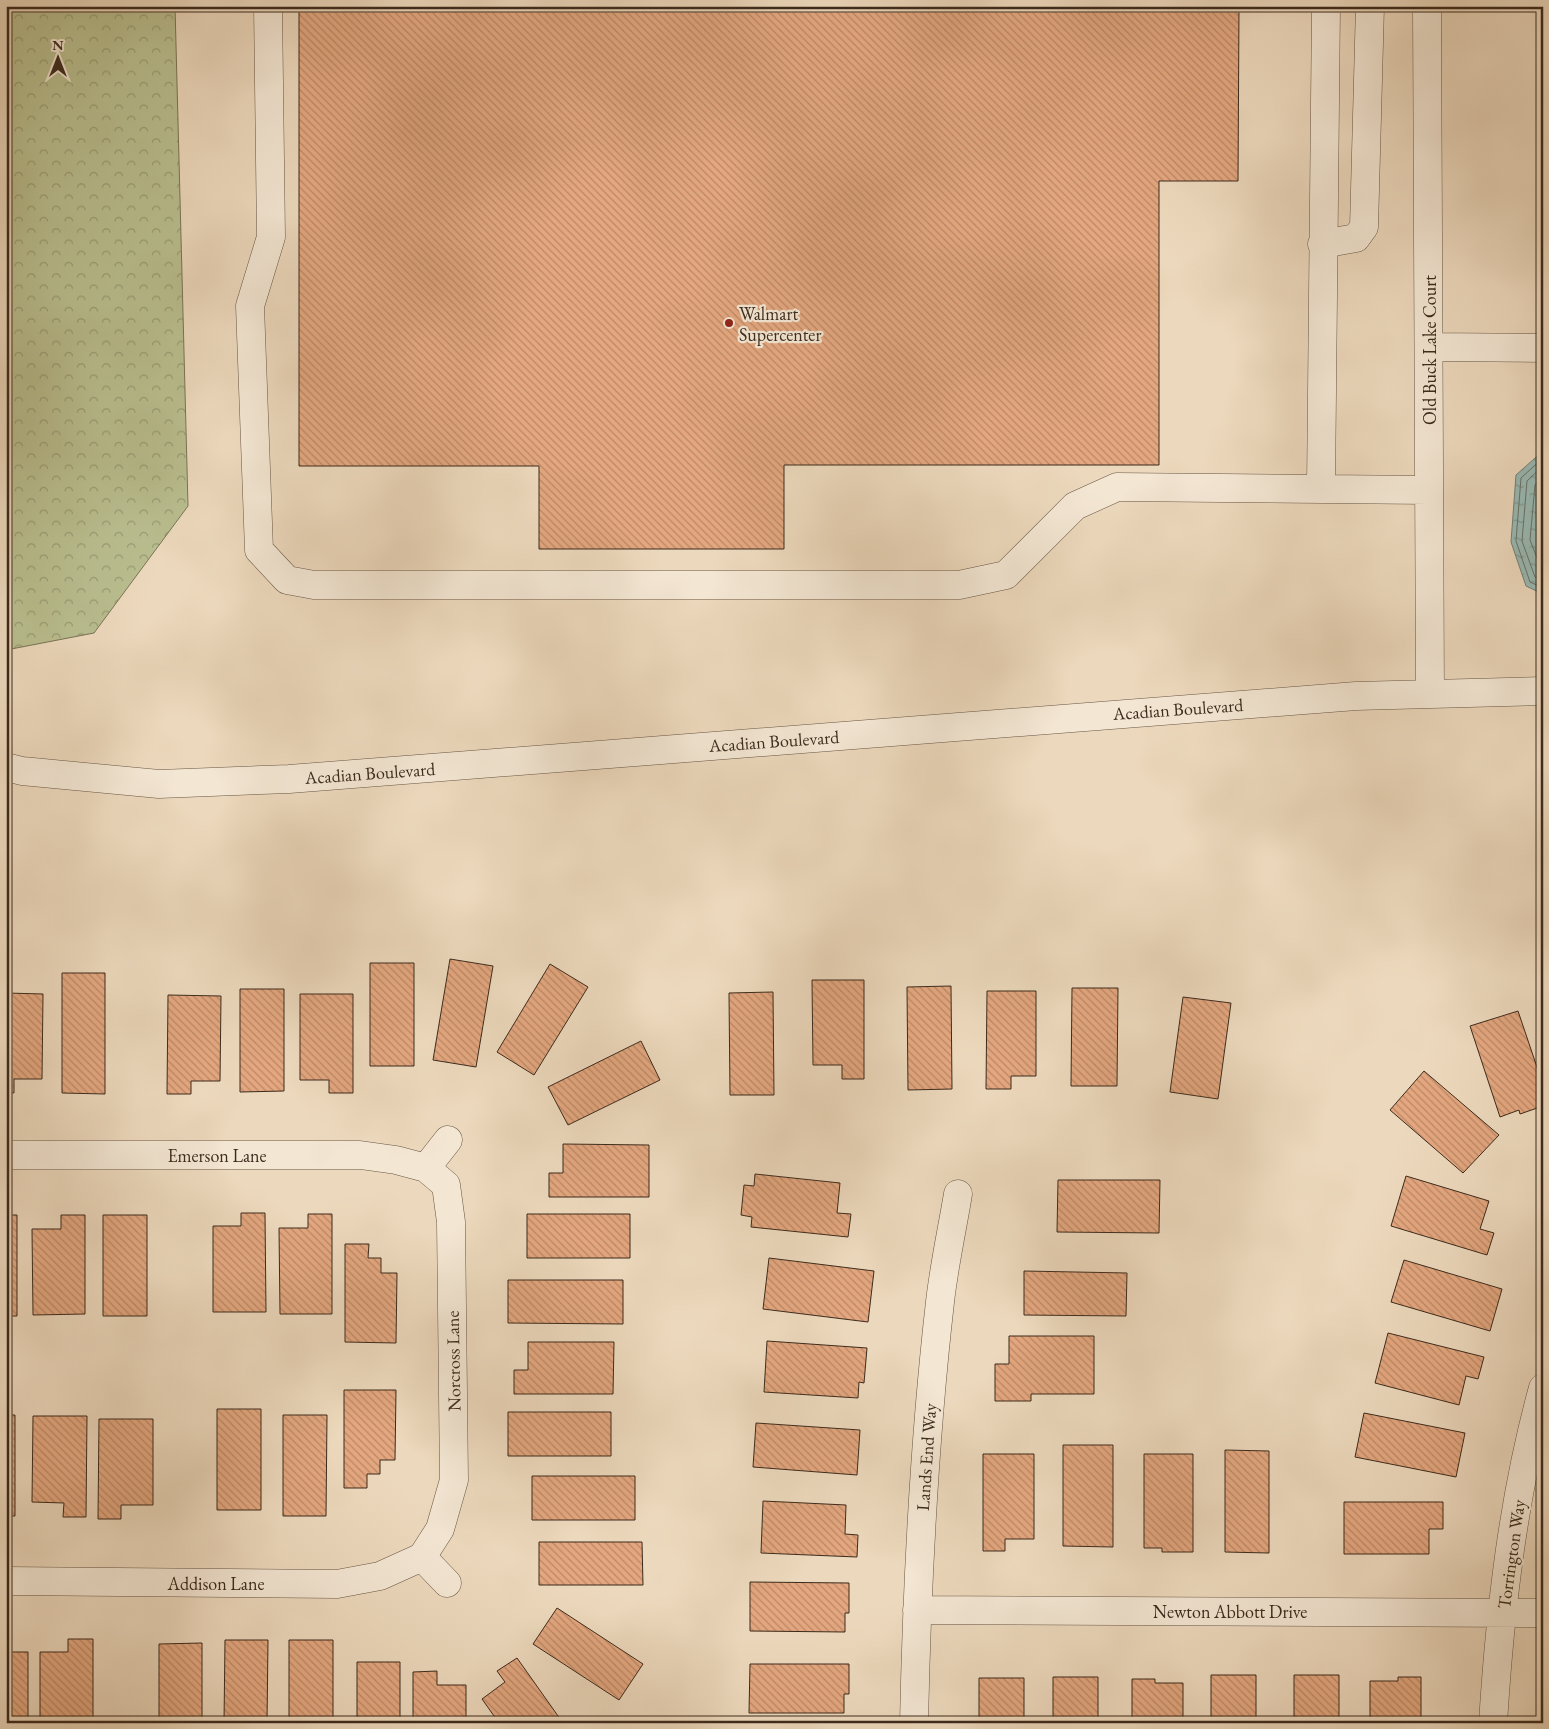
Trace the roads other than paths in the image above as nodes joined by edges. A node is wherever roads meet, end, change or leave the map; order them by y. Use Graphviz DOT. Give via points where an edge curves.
graph roads {
  1 [pos="268,6"];
  2 [pos="1326,6"];
  3 [pos="1370,6"];
  4 [pos="1427,6"];
  5 [pos="1322,244"];
  6 [pos="1429,347"];
  7 [pos="1543,348"];
  8 [pos="1321,489"];
  9 [pos="1430,490"];
  10 [pos="1543,690"];
  11 [pos="1430,694"];
  12 [pos="6,767"];
  13 [pos="448,1140"];
  14 [pos="6,1155"];
  15 [pos="426,1168"];
  16 [pos="958,1194"];
  17 [pos="1543,1388"];
  18 [pos="422,1557"];
  19 [pos="6,1581"];
  20 [pos="447,1582"];
  21 [pos="916,1610"];
  22 [pos="1503,1612"];
  23 [pos="1543,1613"];
  24 [pos="914,1723"];
  25 [pos="1493,1723"];
  1 -- 8 [label="street" via="271,237 250,306 250,326 259,550 287,580 314,585 958,585 1006,576 1075,506 1117,487"];
  2 -- 5 [label="street"];
  3 -- 5 [label="street" via="1364,228 1356,238"];
  4 -- 6 [label="street, Old Buck Lake Court"];
  5 -- 8 [label="street"];
  6 -- 7 [label="street"];
  6 -- 9 [label="street, Old Buck Lake Court"];
  8 -- 9 [label="street"];
  9 -- 11 [label="street, Old Buck Lake Court"];
  10 -- 11 [label="street, Acadian Boulevard"];
  11 -- 12 [label="street, Acadian Boulevard" via="1356,696 289,779 159,784"];
  13 -- 15 [label="street"];
  14 -- 15 [label="street, Emerson Lane" via="360,1155"];
  15 -- 18 [label="street, Norcross Lane" via="446,1185 451,1222 454,1480 440,1529"];
  16 -- 21 [label="street, Lands End Way" via="939,1310 924,1457"];
  17 -- 22 [label="street, Torrington Way" via="1518,1501"];
  18 -- 19 [label="street, Addison Lane" via="380,1576 337,1584"];
  18 -- 20 [label="street"];
  21 -- 22 [label="street, Newton Abbott Drive"];
  21 -- 24 [label="street, Lands End Way"];
  22 -- 23 [label="street, Newton Abbott Drive"];
  22 -- 25 [label="street, Torrington Way"];
}
